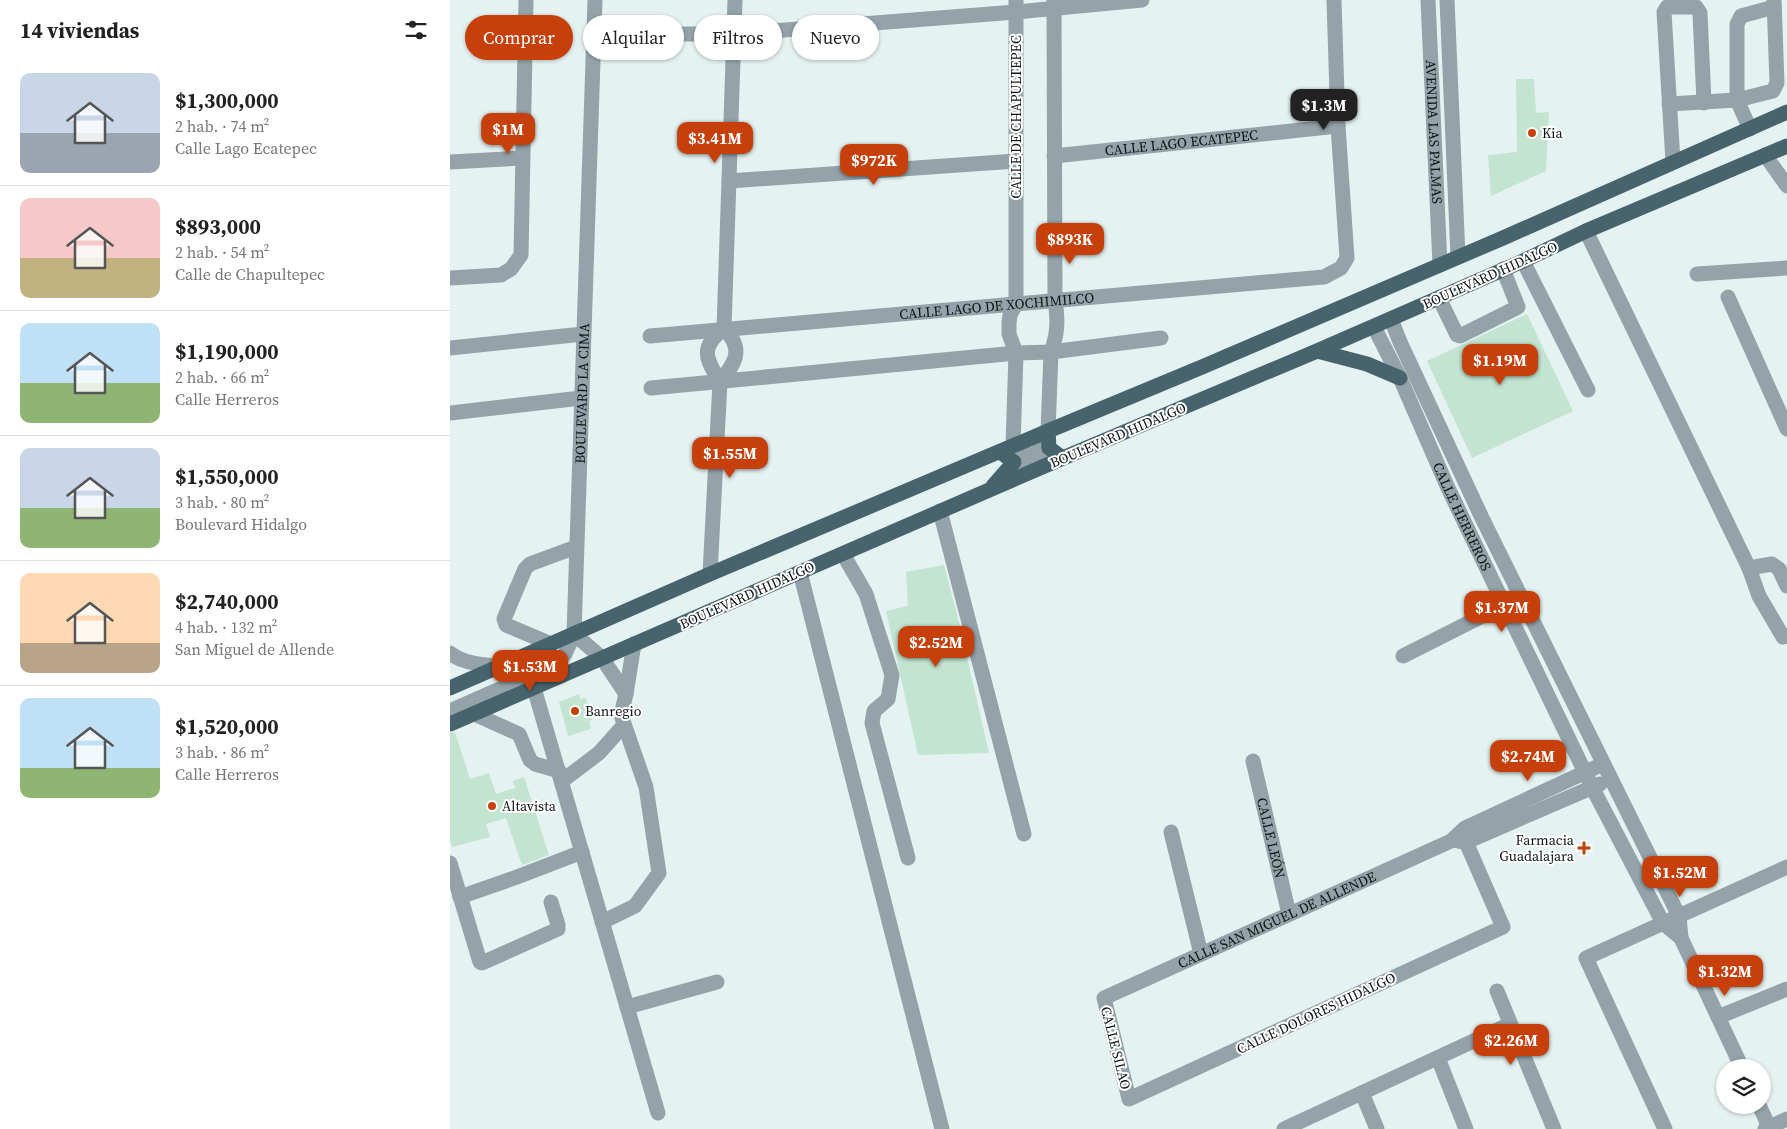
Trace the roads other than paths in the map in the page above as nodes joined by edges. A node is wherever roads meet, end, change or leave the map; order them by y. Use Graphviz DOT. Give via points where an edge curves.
graph roads {
  1 [pos="526,0"];
  2 [pos="595,0"];
  3 [pos="735,0"];
  4 [pos="1142,0"];
  5 [pos="1334,0"];
  6 [pos="1428,0"];
  7 [pos="1447,0"];
  8 [pos="1054,4"];
  9 [pos="1774,4"];
  10 [pos="1016,6"];
  11 [pos="735,15"];
  12 [pos="782,29"];
  13 [pos="733,60"];
  14 [pos="1737,100"];
  15 [pos="1704,103"];
  16 [pos="1669,104"];
  17 [pos="1787,112"];
  18 [pos="1338,126"];
  19 [pos="1750,129"];
  20 [pos="1787,146"];
  21 [pos="1765,155"];
  22 [pos="1054,156"];
  23 [pos="522,158"];
  24 [pos="1016,161"];
  25 [pos="450,162"];
  26 [pos="1672,162"];
  27 [pos="729,181"];
  28 [pos="1787,186"];
  29 [pos="1438,210"];
  30 [pos="1456,210"];
  31 [pos="1586,232"];
  32 [pos="1458,257"];
  33 [pos="1523,261"];
  34 [pos="1440,265"];
  35 [pos="1787,268"];
  36 [pos="1503,269"];
  37 [pos="1697,274"];
  38 [pos="450,278"];
  39 [pos="1728,297"];
  40 [pos="1439,298"];
  41 [pos="1055,300"];
  42 [pos="1016,304"];
  43 [pos="1391,319"];
  44 [pos="1374,326"];
  45 [pos="724,329"];
  46 [pos="583,334"];
  47 [pos="650,336"];
  48 [pos="1161,338"];
  49 [pos="450,348"];
  50 [pos="1317,351"];
  51 [pos="1051,352"];
  52 [pos="1016,353"];
  53 [pos="1400,378"];
  54 [pos="720,382"];
  55 [pos="651,388"];
  56 [pos="1588,390"];
  57 [pos="581,398"];
  58 [pos="450,413"];
  59 [pos="1787,429"];
  60 [pos="1048,431"];
  61 [pos="1007,449"];
  62 [pos="1035,457"];
  63 [pos="1063,458"];
  64 [pos="990,489"];
  65 [pos="940,511"];
  66 [pos="576,547"];
  67 [pos="843,554"];
  68 [pos="1749,568"];
  69 [pos="800,572"];
  70 [pos="710,574"];
  71 [pos="1787,586"];
  72 [pos="1504,604"];
  73 [pos="574,634"];
  74 [pos="1787,636"];
  75 [pos="550,644"];
  76 [pos="634,644"];
  77 [pos="450,653"];
  78 [pos="1403,656"];
  79 [pos="602,658"];
  80 [pos="500,667"];
  81 [pos="450,688"];
  82 [pos="534,688"];
  83 [pos="626,694"];
  84 [pos="1570,695"];
  85 [pos="1552,703"];
  86 [pos="450,711"];
  87 [pos="474,714"];
  88 [pos="450,724"];
  89 [pos="624,725"];
  90 [pos="1253,761"];
  91 [pos="1603,764"];
  92 [pos="1585,772"];
  93 [pos="560,776"];
  94 [pos="1610,779"];
  95 [pos="1592,787"];
  96 [pos="1532,805"];
  97 [pos="1171,832"];
  98 [pos="1024,834"];
  99 [pos="1461,837"];
  100 [pos="582,852"];
  101 [pos="908,858"];
  102 [pos="450,863"];
  103 [pos="1787,867"];
  104 [pos="460,897"];
  105 [pos="551,902"];
  106 [pos="1289,914"];
  107 [pos="1679,916"];
  108 [pos="602,922"];
  109 [pos="1662,923"];
  110 [pos="1682,938"];
  111 [pos="1201,954"];
  112 [pos="717,982"];
  113 [pos="1787,989"];
  114 [pos="1497,992"];
  115 [pos="1104,998"];
  116 [pos="627,1007"];
  117 [pos="1718,1017"];
  118 [pos="1510,1024"];
  119 [pos="1438,1058"];
  120 [pos="1738,1059"];
  121 [pos="1362,1093"];
  122 [pos="1129,1099"];
  123 [pos="658,1113"];
  124 [pos="1763,1114"];
  125 [pos="1787,1119"];
  126 [pos="1768,1128"];
  127 [pos="942,1129"];
  128 [pos="1284,1129"];
  129 [pos="1377,1129"];
  130 [pos="1466,1129"];
  131 [pos="1554,1129"];
  132 [pos="1665,1129"];
  1 -- 23 [label="street"];
  2 -- 46 [label="street, BOULEVARD LA CIMA"];
  3 -- 11 [label="street"];
  4 -- 8 [label="street"];
  5 -- 18 [label="street"];
  6 -- 29 [label="street, AVENIDA LAS PALMAS"];
  7 -- 30 [label="street, AVENIDA LAS PALMAS"];
  8 -- 10 [label="street"];
  8 -- 22 [label="street"];
  9 -- 14 [label="street" via="1741,16 1737,24"];
  9 -- 14 [label="street" via="1777,83 1773,91"];
  10 -- 12 [label="street"];
  10 -- 24 [label="street, CALLE DE CHAPULTEPEC"];
  13 -- 27 [label="street"];
  14 -- 15 [label="street"];
  14 -- 19 [label="street"];
  15 -- 16 [label="street"];
  15 -- 16 [label="street" via="1700,13 1696,8 1667,7 1664,12"];
  16 -- 26 [label="street"];
  17 -- 19 [label="main road, BOULEVARD HIDALGO"];
  18 -- 22 [label="street, CALLE LAGO ECATEPEC"];
  18 -- 41 [label="street, CALLE LAGO DE XOCHIMILCO" via="1347,258 1341,268 1324,277"];
  19 -- 26 [label="main road, BOULEVARD HIDALGO"];
  20 -- 21 [label="main road, BOULEVARD HIDALGO"];
  21 -- 28 [label="street"];
  21 -- 31 [label="main road, BOULEVARD HIDALGO"];
  22 -- 41 [label="street"];
  23 -- 25 [label="street"];
  23 -- 38 [label="street" via="520,255 511,269 501,275"];
  24 -- 27 [label="street"];
  24 -- 42 [label="street, CALLE DE CHAPULTEPEC"];
  26 -- 32 [label="main road, BOULEVARD HIDALGO"];
  27 -- 45 [label="street"];
  29 -- 30 [label="street"];
  29 -- 34 [label="street, AVENIDA LAS PALMAS"];
  30 -- 32 [label="street, AVENIDA LAS PALMAS"];
  31 -- 33 [label="main road, BOULEVARD HIDALGO"];
  31 -- 68 [label="street"];
  32 -- 34 [label="main road, BOULEVARD HIDALGO"];
  33 -- 36 [label="main road, BOULEVARD HIDALGO"];
  33 -- 56 [label="street"];
  34 -- 60 [label="main road, BOULEVARD HIDALGO"];
  35 -- 37 [label="street"];
  36 -- 40 [label="main road, BOULEVARD HIDALGO"];
  36 -- 40 [label="street" via="1518,307 1460,336 1456,335"];
  39 -- 59 [label="street"];
  40 -- 43 [label="main road, BOULEVARD HIDALGO"];
  41 -- 42 [label="street, CALLE LAGO DE XOCHIMILCO"];
  41 -- 51 [label="street" via="1058,330"];
  42 -- 45 [label="street, CALLE LAGO DE XOCHIMILCO"];
  42 -- 52 [label="street, CALLE DE CHAPULTEPEC" via="1008,323 1008,334"];
  43 -- 44 [label="main road, BOULEVARD HIDALGO"];
  43 -- 84 [label="street, CALLE HERREROS" via="1482,518"];
  44 -- 50 [label="main road, BOULEVARD HIDALGO"];
  44 -- 53 [label="street, CALLE HERREROS"];
  45 -- 47 [label="street, CALLE LAGO DE XOCHIMILCO"];
  45 -- 54 [label="street" via="736,345 736,356"];
  45 -- 54 [label="street" via="713,338 707,354"];
  46 -- 49 [label="street"];
  46 -- 57 [label="street, BOULEVARD LA CIMA"];
  48 -- 51 [label="street"];
  50 -- 53 [label="main road" via="1367,364"];
  50 -- 63 [label="main road, BOULEVARD HIDALGO"];
  51 -- 52 [label="street"];
  51 -- 60 [label="street"];
  52 -- 54 [label="street"];
  52 -- 61 [label="street, CALLE DE CHAPULTEPEC"];
  53 -- 72 [label="street, CALLE HERREROS"];
  54 -- 55 [label="street"];
  54 -- 70 [label="street"];
  57 -- 58 [label="street"];
  57 -- 66 [label="street, BOULEVARD LA CIMA"];
  60 -- 61 [label="main road, BOULEVARD HIDALGO"];
  60 -- 62 [label="street"];
  60 -- 63 [label="main road" via="1049,448"];
  61 -- 62 [label="street"];
  61 -- 64 [label="main road" via="1014,462"];
  61 -- 70 [label="main road, BOULEVARD HIDALGO"];
  62 -- 63 [label="street"];
  62 -- 64 [label="street"];
  63 -- 64 [label="main road, BOULEVARD HIDALGO"];
  64 -- 65 [label="main road, BOULEVARD HIDALGO"];
  65 -- 67 [label="main road, BOULEVARD HIDALGO"];
  65 -- 98 [label="street"];
  66 -- 73 [label="street, BOULEVARD LA CIMA"];
  66 -- 75 [label="street" via="525,568 504,619 506,625"];
  67 -- 69 [label="main road, BOULEVARD HIDALGO"];
  67 -- 101 [label="street" via="866,594 892,675 888,699 874,711 872,722"];
  68 -- 71 [label="street" via="1772,564 1779,569"];
  68 -- 74 [label="street" via="1759,596 1783,637"];
  69 -- 76 [label="main road, BOULEVARD HIDALGO"];
  69 -- 127 [label="street"];
  70 -- 73 [label="main road, BOULEVARD HIDALGO"];
  72 -- 78 [label="street"];
  72 -- 85 [label="street, CALLE HERREROS"];
  73 -- 75 [label="main road, BOULEVARD HIDALGO"];
  73 -- 79 [label="street"];
  73 -- 86 [label="street, BOULEVARD LA CIMA" via="565,654 554,665"];
  75 -- 80 [label="main road, BOULEVARD HIDALGO"];
  76 -- 79 [label="main road, BOULEVARD HIDALGO"];
  76 -- 83 [label="street"];
  77 -- 80 [label="street" via="471,662"];
  79 -- 82 [label="main road, BOULEVARD HIDALGO"];
  79 -- 83 [label="street"];
  80 -- 81 [label="main road, BOULEVARD HIDALGO"];
  82 -- 87 [label="main road, BOULEVARD HIDALGO"];
  82 -- 93 [label="street"];
  83 -- 89 [label="street" via="621,715"];
  84 -- 85 [label="street"];
  84 -- 91 [label="street, CALLE HERREROS"];
  85 -- 92 [label="street, CALLE HERREROS"];
  87 -- 88 [label="main road, BOULEVARD HIDALGO"];
  87 -- 93 [label="street" via="519,734 530,760"];
  89 -- 93 [label="street" via="599,753"];
  89 -- 108 [label="street" via="646,787 659,873 635,906"];
  90 -- 106 [label="street, CALLE LEÓN"];
  91 -- 92 [label="street"];
  91 -- 94 [label="street, CALLE HERREROS"];
  92 -- 95 [label="street, CALLE HERREROS"];
  92 -- 96 [label="street"];
  93 -- 100 [label="street"];
  94 -- 95 [label="street"];
  94 -- 107 [label="street, CALLE HERREROS"];
  95 -- 96 [label="street"];
  95 -- 109 [label="street, CALLE HERREROS"];
  96 -- 99 [label="street, CALLE SAN MIGUEL DE ALLENDE"];
  97 -- 111 [label="street"];
  99 -- 106 [label="street, CALLE SAN MIGUEL DE ALLENDE"];
  99 -- 122 [label="street, CALLE DOLORES HIDALGO" via="1502,928"];
  100 -- 104 [label="street"];
  100 -- 108 [label="street"];
  102 -- 104 [label="street"];
  103 -- 107 [label="street"];
  104 -- 105 [label="street" via="482,963 558,929"];
  106 -- 111 [label="street, CALLE SAN MIGUEL DE ALLENDE"];
  107 -- 109 [label="street"];
  107 -- 110 [label="street, CALLE HERREROS"];
  108 -- 116 [label="street"];
  109 -- 110 [label="street, CALLE HERREROS"];
  109 -- 132 [label="street" via="1586,958"];
  110 -- 117 [label="street, CALLE HERREROS"];
  111 -- 115 [label="street, CALLE SAN MIGUEL DE ALLENDE"];
  112 -- 116 [label="street"];
  113 -- 117 [label="street"];
  114 -- 118 [label="street"];
  115 -- 122 [label="street, CALLE SILAO"];
  116 -- 123 [label="street"];
  117 -- 120 [label="street, CALLE HERREROS"];
  118 -- 119 [label="street"];
  118 -- 131 [label="street"];
  119 -- 121 [label="street"];
  119 -- 130 [label="street"];
  121 -- 128 [label="street"];
  121 -- 129 [label="street"];
  124 -- 126 [label="street"];
  125 -- 126 [label="street"];
}
